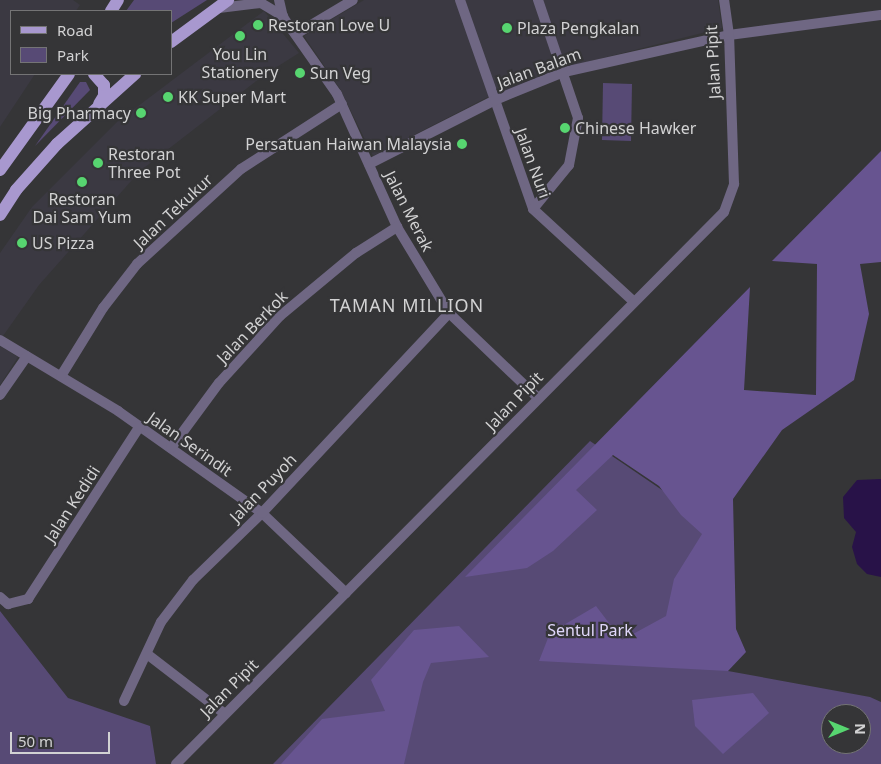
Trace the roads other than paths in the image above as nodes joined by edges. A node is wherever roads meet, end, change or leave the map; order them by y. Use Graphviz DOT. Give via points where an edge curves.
graph roads {
  1 [pos="228,0"];
  2 [pos="279,0"];
  3 [pos="353,0"];
  4 [pos="460,0"];
  5 [pos="538,0"];
  6 [pos="724,0"];
  7 [pos="213,10"];
  8 [pos="881,15"];
  9 [pos="283,17"];
  10 [pos="296,34"];
  11 [pos="729,35"];
  12 [pos="172,41"];
  13 [pos="564,72"];
  14 [pos="68,75"];
  15 [pos="95,75"];
  16 [pos="133,75"];
  17 [pos="495,100"];
  18 [pos="342,104"];
  19 [pos="98,106"];
  20 [pos="369,164"];
  21 [pos="0,170"];
  22 [pos="16,190"];
  23 [pos="0,209"];
  24 [pos="533,209"];
  25 [pos="0,215"];
  26 [pos="397,226"];
  27 [pos="633,301"];
  28 [pos="449,313"];
  29 [pos="0,340"];
  30 [pos="26,356"];
  31 [pos="61,376"];
  32 [pos="0,395"];
  33 [pos="538,398"];
  34 [pos="140,426"];
  35 [pos="171,448"];
  36 [pos="262,513"];
  37 [pos="346,593"];
  38 [pos="0,597"];
  39 [pos="147,654"];
  40 [pos="124,701"];
  41 [pos="225,714"];
  42 [pos="176,764"];
  1 -- 7 [label="main road"];
  2 -- 9 [label="street, Jalan Merak"];
  3 -- 10 [label="street"];
  4 -- 17 [label="street, Jalan Nuri"];
  5 -- 13 [label="street"];
  6 -- 11 [label="street, Jalan Pipit"];
  7 -- 9 [label="street, Jalan Merak" via="253,2 267,5"];
  7 -- 12 [label="main road"];
  8 -- 11 [label="street, Jalan Balam"];
  9 -- 10 [label="street, Jalan Merak"];
  10 -- 18 [label="street, Jalan Merak"];
  11 -- 13 [label="street, Jalan Balam"];
  11 -- 27 [label="street, Jalan Pipit" via="734,184 731,199 724,212"];
  13 -- 17 [label="street, Jalan Balam"];
  13 -- 24 [label="street" via="578,118 569,165"];
  14 -- 21 [label="main road"];
  15 -- 19 [label="main road" via="104,85 104,96"];
  16 -- 19 [label="main road"];
  17 -- 20 [label="street, Jalan Balam"];
  17 -- 24 [label="street, Jalan Nuri"];
  18 -- 20 [label="street, Jalan Merak"];
  18 -- 31 [label="street, Jalan Tekukur" via="241,169 137,264 103,308"];
  19 -- 22 [label="main road"];
  20 -- 26 [label="street, Jalan Merak"];
  22 -- 23 [label="main road"];
  22 -- 25 [label="main road"];
  24 -- 27 [label="street, Jalan Nuri"];
  26 -- 28 [label="street, Jalan Merak"];
  26 -- 35 [label="street, Jalan Berkok" via="356,253 280,316 219,383"];
  27 -- 33 [label="street, Jalan Pipit"];
  28 -- 33 [label="street, Jalan Merak"];
  28 -- 36 [label="street, Jalan Puyoh"];
  29 -- 30 [label="street, Jalan Serindit"];
  30 -- 31 [label="street, Jalan Serindit"];
  30 -- 32 [label="street"];
  31 -- 34 [label="street, Jalan Serindit"];
  33 -- 37 [label="street, Jalan Pipit"];
  34 -- 35 [label="street, Jalan Serindit"];
  34 -- 38 [label="street, Jalan Kedidi" via="28,598 8,604"];
  35 -- 36 [label="street, Jalan Serindit"];
  36 -- 37 [label="street, Jalan Serindit"];
  36 -- 39 [label="street, Jalan Puyoh" via="194,580 161,622"];
  37 -- 41 [label="street, Jalan Pipit"];
  39 -- 40 [label="street, Jalan Puyoh"];
  39 -- 41 [label="street"];
  41 -- 42 [label="street, Jalan Pipit"];
}
